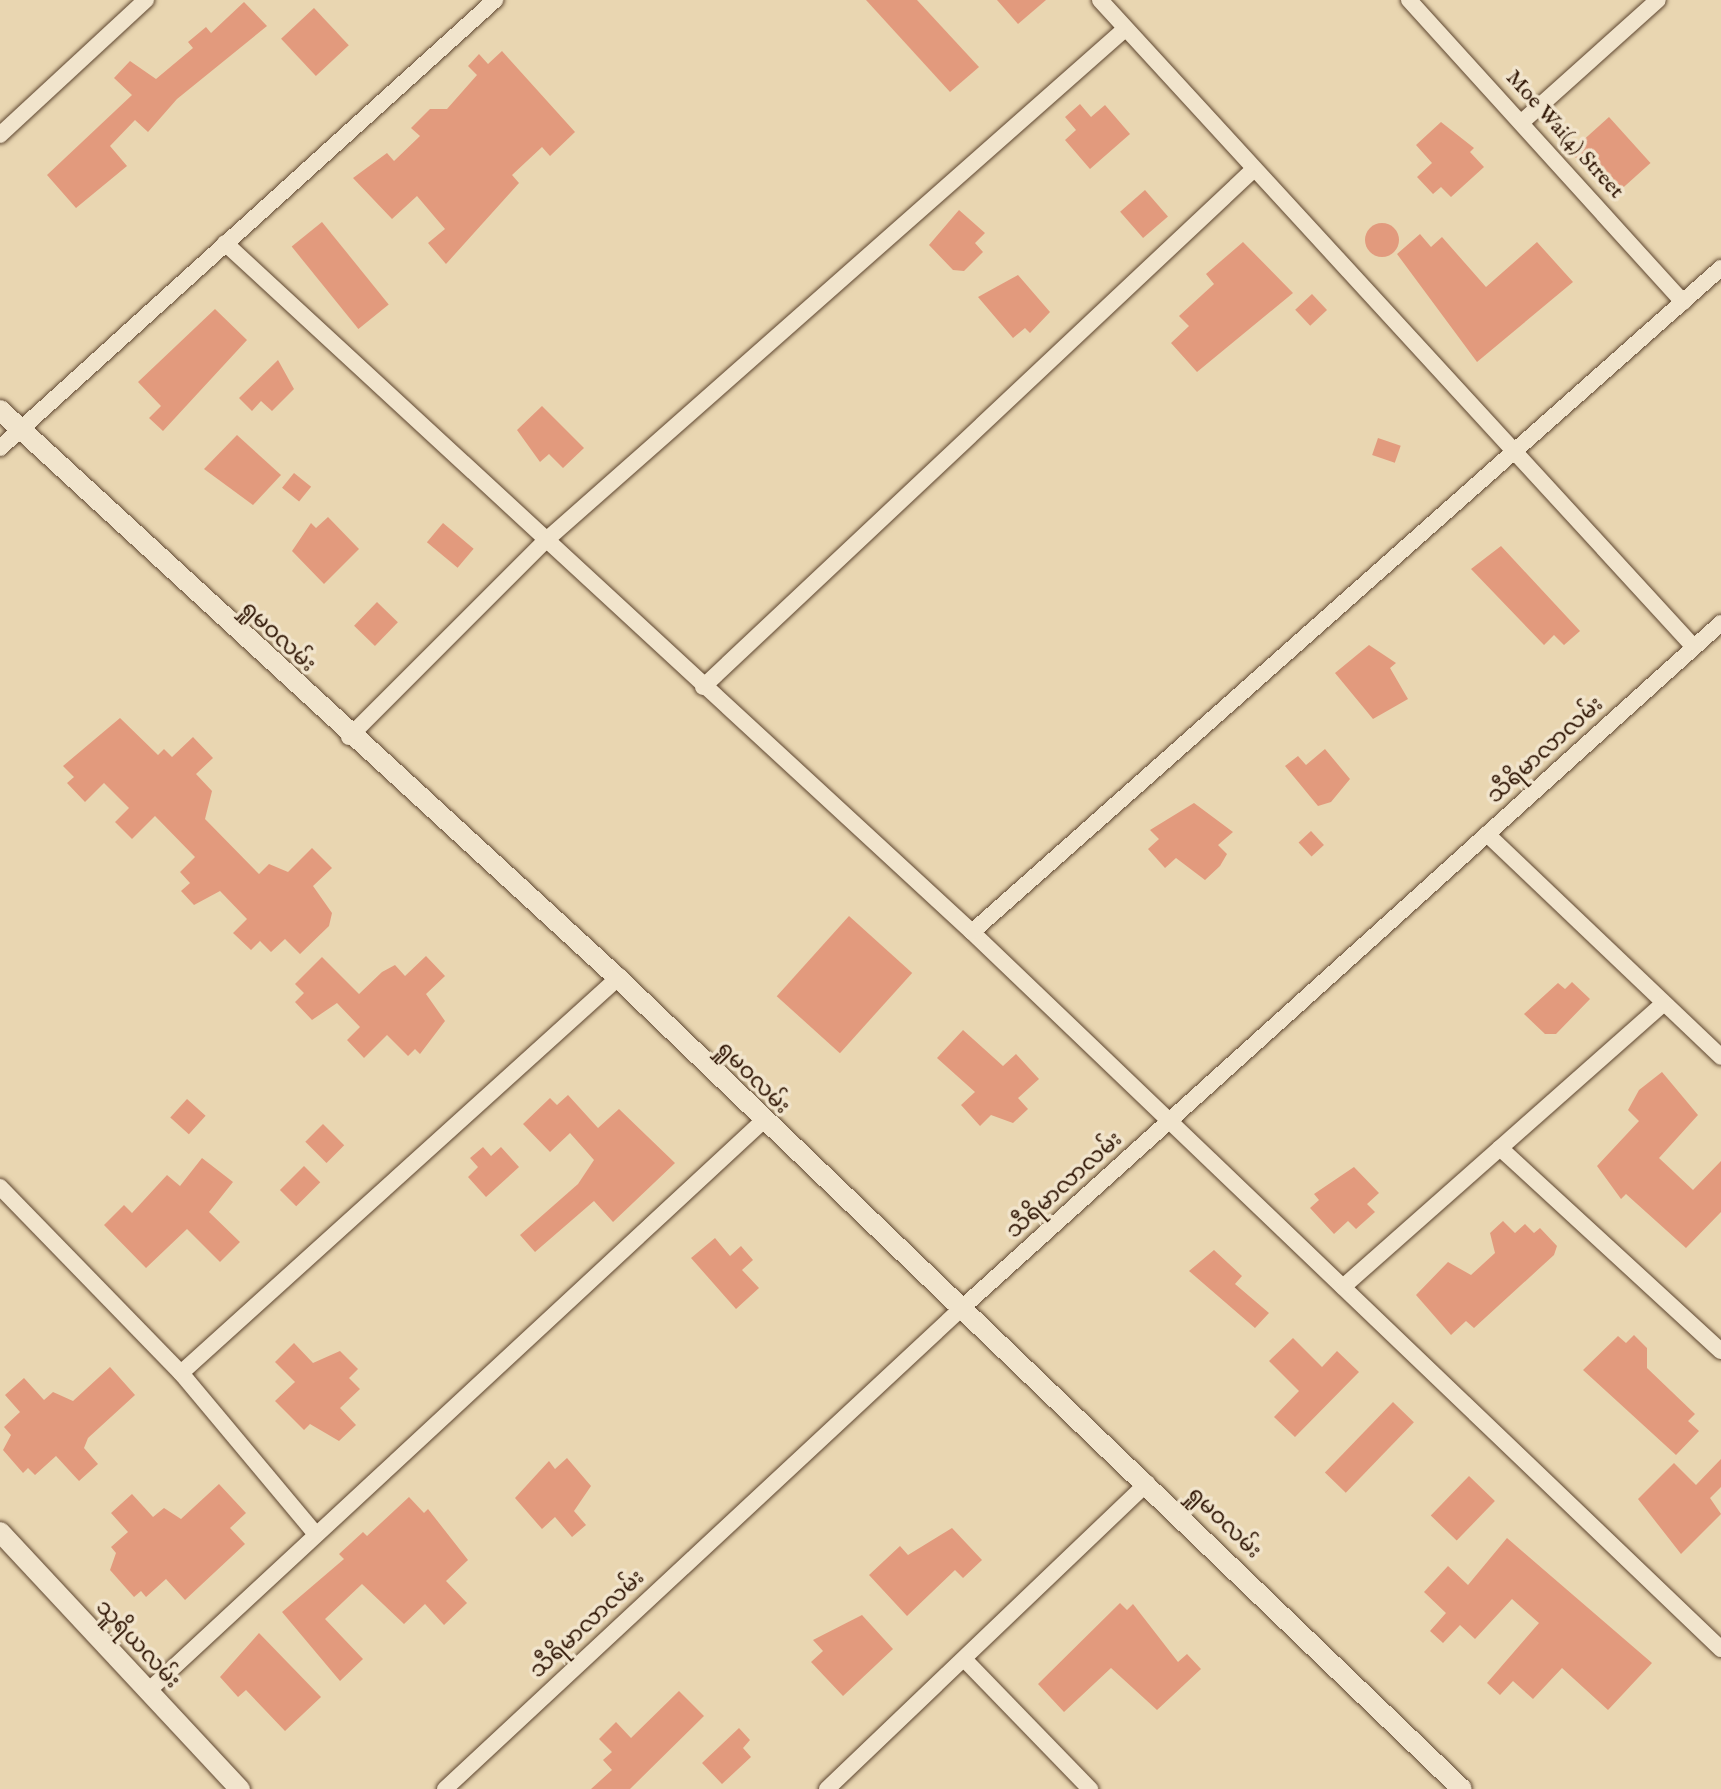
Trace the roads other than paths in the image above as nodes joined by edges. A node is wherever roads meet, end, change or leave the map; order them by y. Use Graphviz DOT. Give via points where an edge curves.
graph roads {
  1 [pos="146,0"];
  2 [pos="495,0"];
  3 [pos="1100,0"];
  4 [pos="1409,0"];
  5 [pos="1658,0"];
  6 [pos="1125,29"];
  7 [pos="1523,121"];
  8 [pos="0,135"];
  9 [pos="1253,170"];
  10 [pos="225,243"];
  11 [pos="1721,268"];
  12 [pos="1683,302"];
  13 [pos="0,410"];
  14 [pos="21,429"];
  15 [pos="0,448"];
  16 [pos="1511,454"];
  17 [pos="544,542"];
  18 [pos="1721,623"];
  19 [pos="1694,647"];
  20 [pos="703,687"];
  21 [pos="349,737"];
  22 [pos="1487,834"];
  23 [pos="972,932"];
  24 [pos="618,978"];
  25 [pos="1663,1004"];
  26 [pos="1721,1057"];
  27 [pos="1171,1120"];
  28 [pos="762,1122"];
  29 [pos="1500,1148"];
  30 [pos="0,1187"];
  31 [pos="1343,1287"];
  32 [pos="963,1307"];
  33 [pos="1721,1351"];
  34 [pos="181,1373"];
  35 [pos="1147,1483"];
  36 [pos="0,1532"];
  37 [pos="314,1532"];
  38 [pos="1721,1649"];
  39 [pos="965,1660"];
  40 [pos="147,1692"];
  41 [pos="240,1789"];
  42 [pos="445,1789"];
  43 [pos="827,1789"];
  44 [pos="1090,1789"];
  45 [pos="1462,1789"];
  1 -- 8 [label="street"];
  2 -- 10 [label="street"];
  3 -- 6 [label="street"];
  4 -- 7 [label="street, Moe Wai(4) Street"];
  5 -- 7 [label="street"];
  6 -- 9 [label="street"];
  6 -- 17 [label="street"];
  7 -- 12 [label="street, Moe Wai(4) Street"];
  9 -- 16 [label="street"];
  9 -- 20 [label="street"];
  10 -- 14 [label="street"];
  10 -- 17 [label="street"];
  11 -- 12 [label="street"];
  12 -- 16 [label="street"];
  13 -- 14 [label="street, ရှုမဝလမ်း"];
  14 -- 15 [label="street"];
  14 -- 21 [label="street, ရှုမဝလမ်း"];
  16 -- 19 [label="street"];
  16 -- 23 [label="street"];
  17 -- 20 [label="street"];
  17 -- 21 [label="street"];
  18 -- 19 [label="street, သီရိမာလာလမ်း"];
  19 -- 22 [label="street, သီရိမာလာလမ်း"];
  20 -- 23 [label="street"];
  21 -- 24 [label="street, ရှုမဝလမ်း"];
  22 -- 25 [label="street"];
  22 -- 27 [label="street, သီရိမာလာလမ်း"];
  23 -- 27 [label="street"];
  24 -- 28 [label="street, ရှုမဝလမ်း"];
  24 -- 34 [label="street"];
  25 -- 26 [label="street"];
  25 -- 29 [label="street"];
  27 -- 31 [label="street"];
  27 -- 32 [label="street, သီရိမာလာလမ်း"];
  28 -- 32 [label="street, ရှုမဝလမ်း"];
  28 -- 37 [label="street"];
  29 -- 31 [label="street"];
  29 -- 33 [label="street"];
  30 -- 34 [label="street"];
  31 -- 38 [label="street"];
  32 -- 35 [label="street, ရှုမဝလမ်း"];
  32 -- 42 [label="street, သီရိမာလာလမ်း"];
  34 -- 37 [label="street"];
  35 -- 39 [label="street"];
  35 -- 45 [label="street, ရှုမဝလမ်း"];
  36 -- 40 [label="street, သူရိယလမ်း"];
  37 -- 40 [label="street"];
  39 -- 43 [label="street"];
  39 -- 44 [label="street"];
  40 -- 41 [label="street, သူရိယလမ်း"];
}
